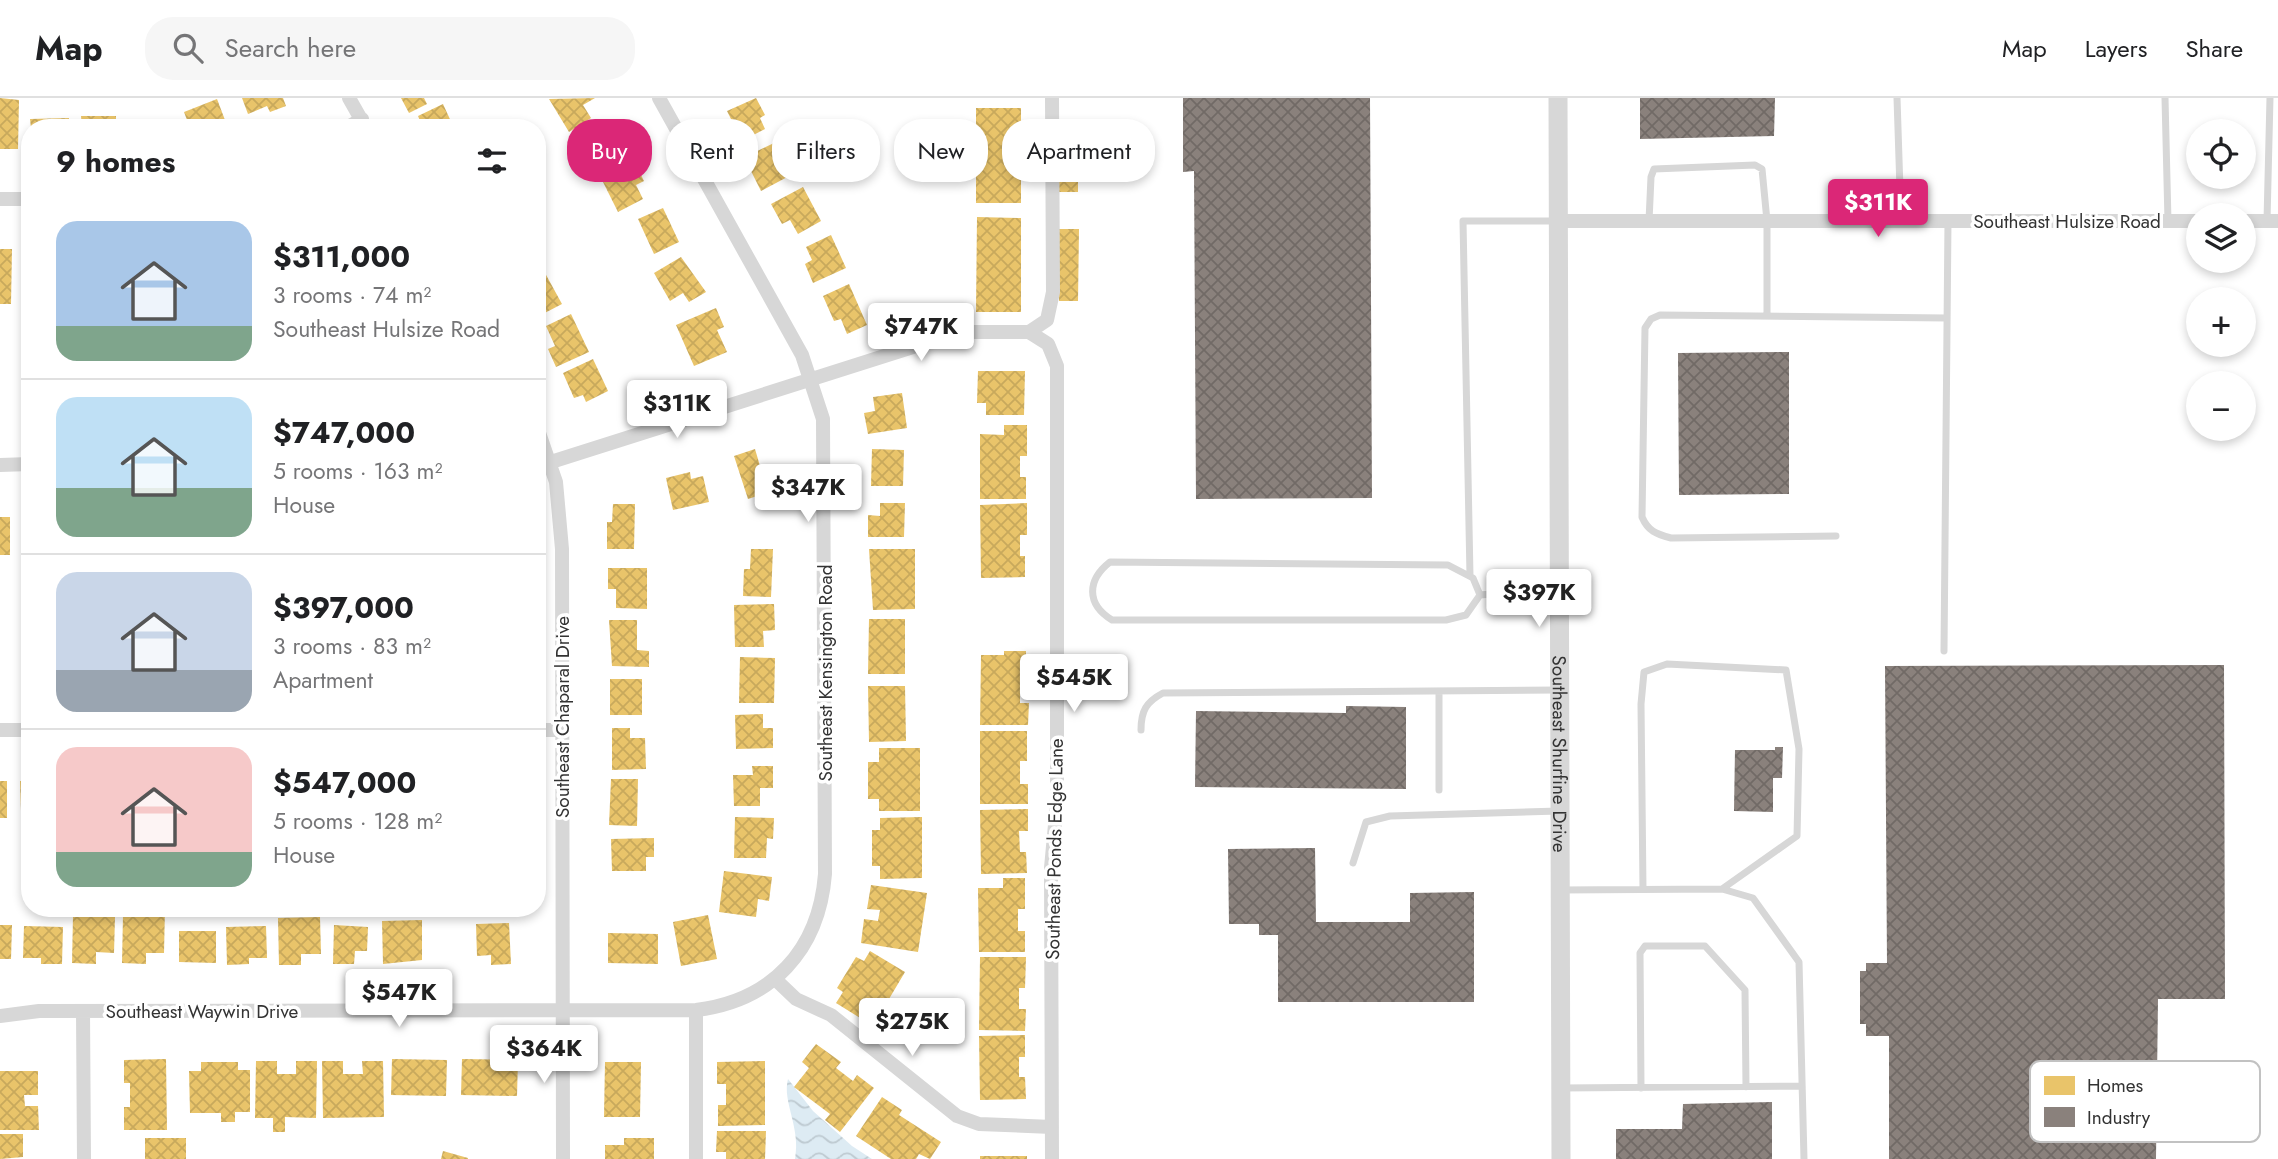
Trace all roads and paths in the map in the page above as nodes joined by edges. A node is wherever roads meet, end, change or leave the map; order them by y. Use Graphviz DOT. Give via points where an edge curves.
graph roads {
  1 [pos="349,98"];
  2 [pos="659,98"];
  3 [pos="1052,98"];
  4 [pos="1558,98"];
  5 [pos="1897,98"];
  6 [pos="2165,98"];
  7 [pos="2270,98"];
  8 [pos="362,119"];
  9 [pos="0,199"];
  10 [pos="21,199"];
  11 [pos="1558,221"];
  12 [pos="1649,221"];
  13 [pos="1767,221"];
  14 [pos="1902,221"];
  15 [pos="1948,221"];
  16 [pos="2168,221"];
  17 [pos="2186,221"];
  18 [pos="2273,221"];
  19 [pos="1767,316"];
  20 [pos="1947,318"];
  21 [pos="1029,332"];
  22 [pos="812,381"];
  23 [pos="546,461"];
  24 [pos="21,464"];
  25 [pos="0,465"];
  26 [pos="546,467"];
  27 [pos="1836,536"];
  28 [pos="1470,576"];
  29 [pos="1559,588"];
  30 [pos="1480,595"];
  31 [pos="1944,651"];
  32 [pos="1559,690"];
  33 [pos="1439,691"];
  34 [pos="0,730"];
  35 [pos="21,730"];
  36 [pos="546,730"];
  37 [pos="562,730"];
  38 [pos="1141,730"];
  39 [pos="1439,790"];
  40 [pos="1559,811"];
  41 [pos="1353,863"];
  42 [pos="1722,888"];
  43 [pos="1560,890"];
  44 [pos="1643,890"];
  45 [pos="775,979"];
  46 [pos="696,1010"];
  47 [pos="83,1011"];
  48 [pos="561,1011"];
  49 [pos="0,1016"];
  50 [pos="1802,1086"];
  51 [pos="1641,1087"];
  52 [pos="1746,1087"];
  53 [pos="1560,1088"];
  54 [pos="1052,1127"];
  55 [pos="84,1159"];
  56 [pos="563,1159"];
  57 [pos="696,1159"];
  58 [pos="1052,1159"];
  59 [pos="1561,1159"];
  60 [pos="1804,1159"];
  1 -- 8 [label="street"];
  2 -- 22 [label="street, Southeast Kensington Road" via="787,326"];
  3 -- 21 [label="street" via="1053,292 1047,320"];
  4 -- 11 [label="street, Southeast Shurfine Drive"];
  5 -- 14 [label="lane"];
  6 -- 16 [label="lane"];
  7 -- 18 [label="lane"];
  9 -- 10 [label="street"];
  11 -- 12 [label="street, Southeast Hulsize Road"];
  11 -- 28 [label="lane" via="1463,221"];
  11 -- 29 [label="street, Southeast Shurfine Drive"];
  12 -- 13 [label="street, Southeast Hulsize Road"];
  12 -- 13 [label="lane" via="1654,169 1755,165 1765,178"];
  13 -- 14 [label="street, Southeast Hulsize Road"];
  13 -- 19 [label="lane"];
  14 -- 15 [label="street, Southeast Hulsize Road"];
  15 -- 16 [label="street, Southeast Hulsize Road"];
  15 -- 20 [label="lane"];
  16 -- 17 [label="street, Southeast Hulsize Road"];
  19 -- 20 [label="lane"];
  19 -- 27 [label="lane" via="1660,315 1645,328 1642,517 1657,535 1671,538"];
  20 -- 31 [label="lane"];
  21 -- 22 [label="street" via="960,332"];
  21 -- 54 [label="street, Southeast Ponds Edge Lane" via="1048,344 1057,366"];
  22 -- 23 [label="street"];
  22 -- 45 [label="street, Southeast Kensington Road" via="825,456 825,874 817,920 806,943"];
  24 -- 25 [label="street"];
  26 -- 37 [label="street, Southeast Chaparal Drive" via="561,508"];
  28 -- 30 [label="lane"];
  28 -- 30 [label="lane" via="1448,565 1110,562 1097,572 1092,585 1094,603 1112,620 1446,620 1466,615"];
  29 -- 30 [label="lane"];
  29 -- 32 [label="street, Southeast Shurfine Drive"];
  32 -- 33 [label="lane"];
  32 -- 40 [label="street, Southeast Shurfine Drive"];
  33 -- 38 [label="lane" via="1163,693 1151,699 1141,714"];
  33 -- 39 [label="lane"];
  34 -- 35 [label="street"];
  36 -- 37 [label="street"];
  37 -- 48 [label="street, Southeast Chaparal Drive"];
  40 -- 41 [label="lane" via="1390,816 1366,822"];
  40 -- 43 [label="street, Southeast Shurfine Drive"];
  42 -- 44 [label="lane"];
  42 -- 44 [label="lane" via="1797,836 1799,749 1786,670 1667,664 1644,672"];
  42 -- 50 [label="lane" via="1753,898 1799,962"];
  43 -- 44 [label="lane"];
  43 -- 53 [label="street, Southeast Shurfine Drive"];
  45 -- 46 [label="street, Southeast Waywin Drive" via="741,1001"];
  45 -- 54 [label="street" via="796,999 831,1015 957,1116 979,1124"];
  46 -- 48 [label="street, Southeast Waywin Drive"];
  46 -- 57 [label="street"];
  47 -- 48 [label="street, Southeast Waywin Drive"];
  47 -- 49 [label="street, Southeast Waywin Drive"];
  47 -- 55 [label="street"];
  48 -- 56 [label="street, Southeast Chaparal Drive"];
  50 -- 52 [label="lane"];
  50 -- 60 [label="lane"];
  51 -- 52 [label="lane"];
  51 -- 52 [label="lane" via="1640,953 1644,946 1704,946 1745,990"];
  51 -- 53 [label="lane"];
  53 -- 59 [label="street, Southeast Shurfine Drive"];
  54 -- 58 [label="street, Southeast Ponds Edge Lane"];
}
